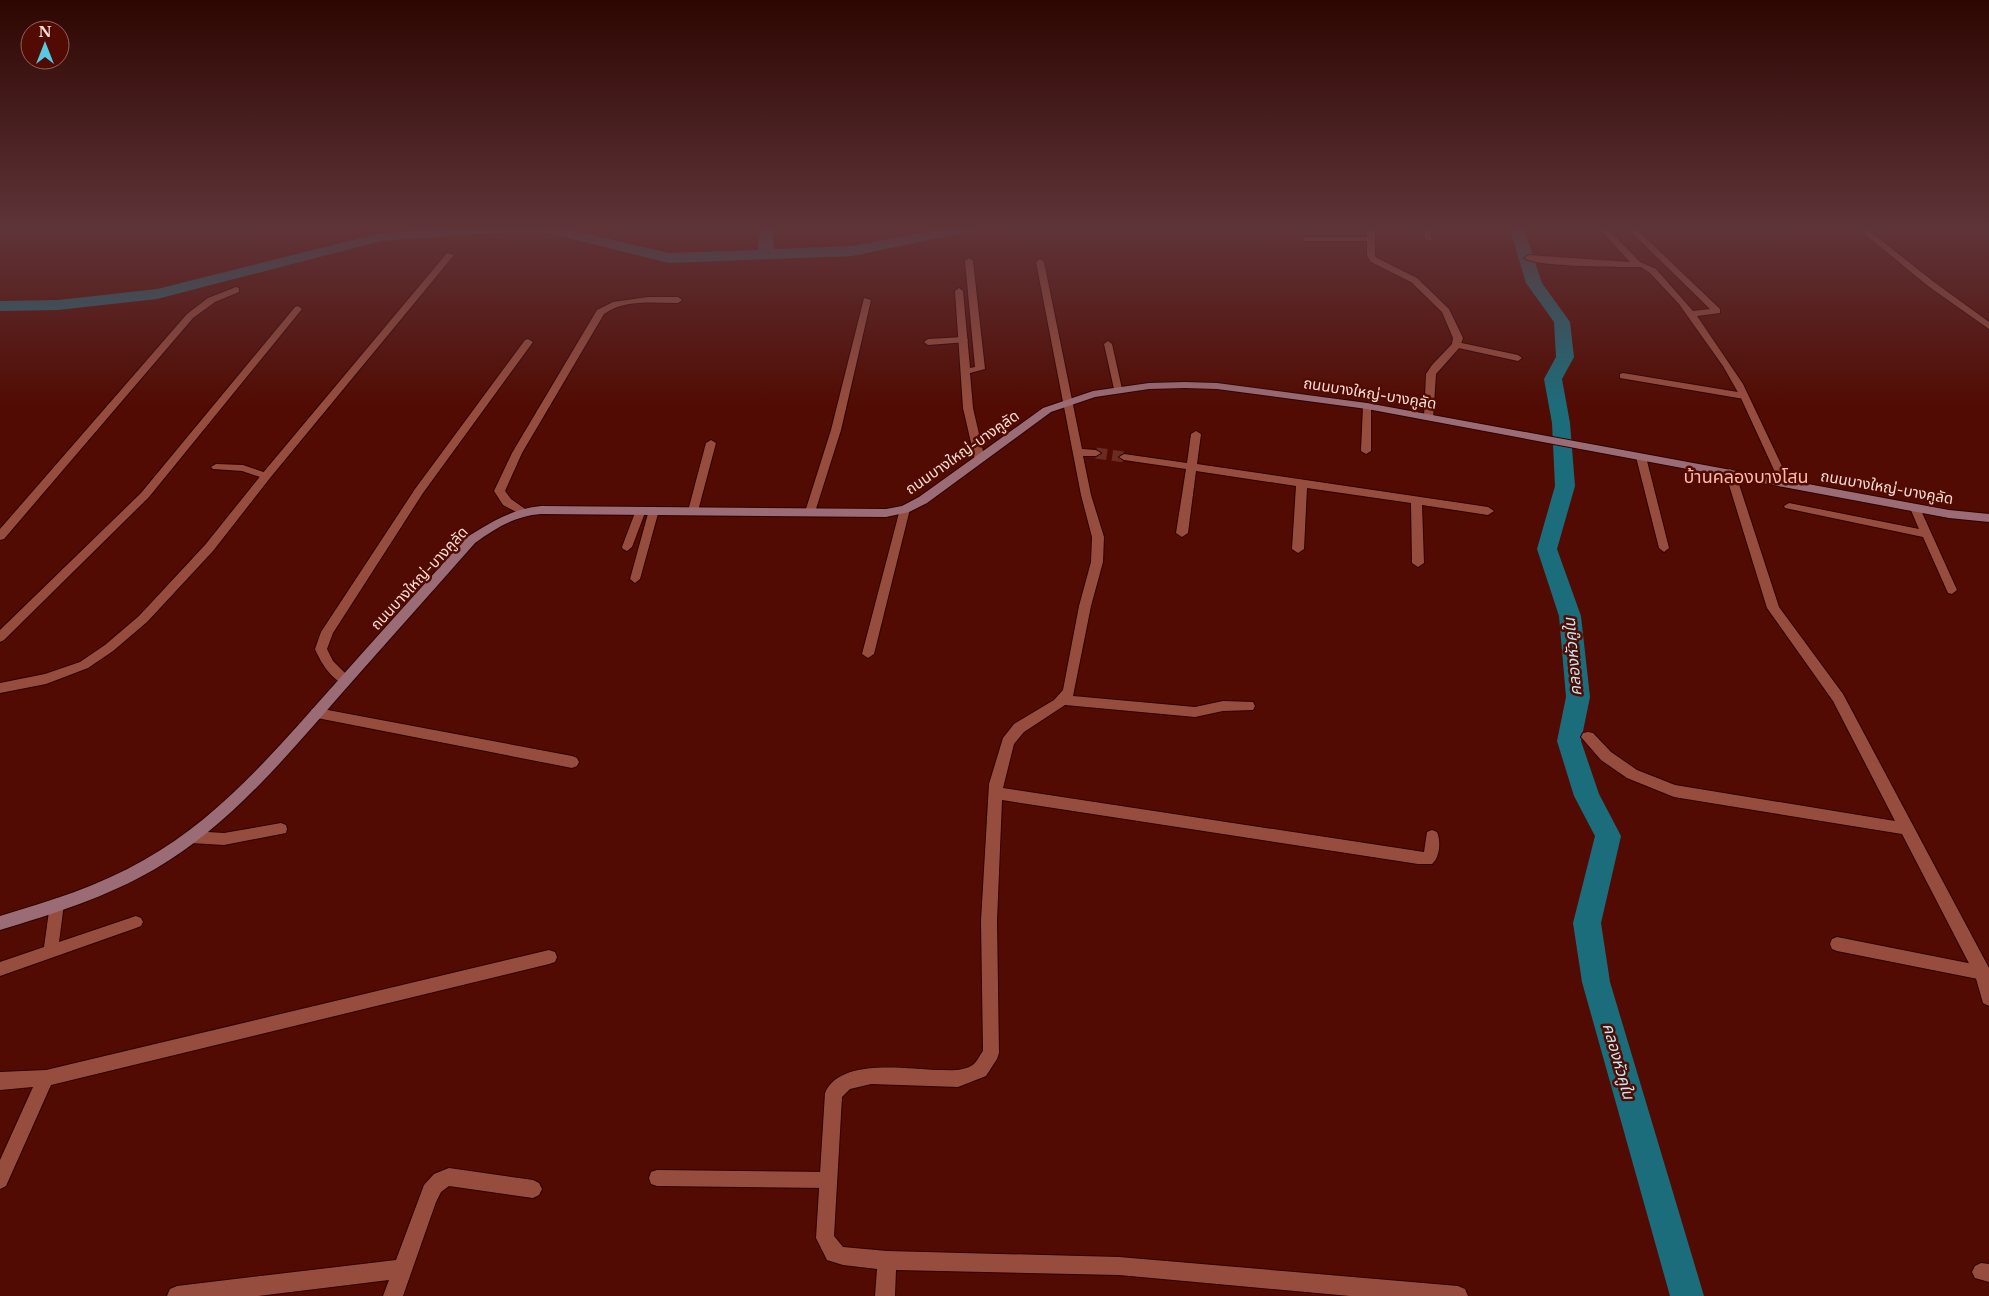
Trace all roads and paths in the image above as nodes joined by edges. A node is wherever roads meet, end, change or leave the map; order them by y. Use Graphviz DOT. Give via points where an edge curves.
graph roads {
  1 [pos="424,286"];
  2 [pos="971,286"];
  3 [pos="1045,286"];
  4 [pos="1421,286"];
  5 [pos="1668,286"];
  6 [pos="1692,286"];
  7 [pos="1934,286"];
  8 [pos="236,290"];
  9 [pos="960,291"];
  10 [pos="678,300"];
  11 [pos="867,300"];
  12 [pos="298,309"];
  13 [pos="1690,314"];
  14 [pos="1989,326"];
  15 [pos="964,340"];
  16 [pos="528,342"];
  17 [pos="928,342"];
  18 [pos="1108,344"];
  19 [pos="1457,346"];
  20 [pos="1518,358"];
  21 [pos="966,371"];
  22 [pos="1623,376"];
  23 [pos="1118,389"];
  24 [pos="1744,396"];
  25 [pos="1069,401"];
  26 [pos="1367,406"];
  27 [pos="1429,417"];
  28 [pos="1196,434"];
  29 [pos="711,443"];
  30 [pos="1366,451"];
  31 [pos="1079,452"];
  32 [pos="1096,453"];
  33 [pos="1124,457"];
  34 [pos="1641,458"];
  35 [pos="980,460"];
  36 [pos="216,467"];
  37 [pos="1190,467"];
  38 [pos="1730,472"];
  39 [pos="266,476"];
  40 [pos="1785,483"];
  41 [pos="1302,484"];
  42 [pos="1416,500"];
  43 [pos="1789,506"];
  44 [pos="1915,508"];
  45 [pos="904,509"];
  46 [pos="641,510"];
  47 [pos="654,510"];
  48 [pos="522,511"];
  49 [pos="693,511"];
  50 [pos="1488,511"];
  51 [pos="810,512"];
  52 [pos="1989,518"];
  53 [pos="1182,533"];
  54 [pos="1927,534"];
  55 [pos="0,536"];
  56 [pos="627,547"];
  57 [pos="1664,548"];
  58 [pos="1298,549"];
  59 [pos="1418,563"];
  60 [pos="635,579"];
  61 [pos="1952,590"];
  62 [pos="0,637"];
  63 [pos="868,654"];
  64 [pos="346,680"];
  65 [pos="0,688"];
  66 [pos="1062,700"];
  67 [pos="1248,706"];
  68 [pos="317,713"];
  69 [pos="1588,737"];
  70 [pos="572,762"];
  71 [pos="996,793"];
  72 [pos="281,829"];
  73 [pos="1907,829"];
  74 [pos="1432,836"];
  75 [pos="191,837"];
  76 [pos="57,904"];
  77 [pos="136,922"];
  78 [pos="0,923"];
  79 [pos="1837,944"];
  80 [pos="51,951"];
  81 [pos="549,957"];
  82 [pos="0,969"];
  83 [pos="1983,973"];
  84 [pos="1989,998"];
  85 [pos="46,1078"];
  86 [pos="0,1080"];
  87 [pos="657,1178"];
  88 [pos="0,1180"];
  89 [pos="828,1180"];
  90 [pos="533,1189"];
  91 [pos="887,1260"];
  92 [pos="404,1269"];
  93 [pos="177,1296"];
  94 [pos="394,1296"];
  95 [pos="885,1296"];
  96 [pos="1458,1296"];
  1 -- 39 [label="street"];
  2 -- 21 [label="street" via="980,369"];
  3 -- 25 [label="street"];
  4 -- 19 [label="street" via="1446,311 1458,338"];
  5 -- 13 [label="street"];
  6 -- 13 [label="street" via="1718,311"];
  7 -- 14 [label="street"];
  8 -- 55 [label="street" via="205,304 190,316"];
  9 -- 15 [label="street"];
  10 -- 48 [label="street" via="607,305 600,312 517,453 499,491 507,502"];
  11 -- 51 [label="lane" via="836,430"];
  12 -- 62 [label="street" via="145,495"];
  13 -- 24 [label="street"];
  15 -- 17 [label="lane"];
  15 -- 21 [label="street"];
  16 -- 64 [label="street" via="419,491 327,632 321,649 328,664"];
  18 -- 23 [label="lane"];
  19 -- 20 [label="lane"];
  19 -- 27 [label="street" via="1431,374"];
  21 -- 35 [label="street" via="968,408"];
  22 -- 24 [label="lane"];
  23 -- 25 [label="street, ถนนบางใหญ่-บางคูลัด"];
  23 -- 26 [label="street, ถนนบางใหญ่-บางคูลัด" via="1216,386"];
  24 -- 40 [label="street"];
  25 -- 31 [label="street"];
  25 -- 35 [label="street, ถนนบางใหญ่-บางคูลัด" via="1048,410"];
  26 -- 27 [label="street, ถนนบางใหญ่-บางคูลัด"];
  26 -- 30 [label="lane"];
  27 -- 34 [label="street, ถนนบางใหญ่-บางคูลัด"];
  28 -- 37 [label="street"];
  29 -- 49 [label="lane"];
  31 -- 32 [label="street"];
  31 -- 66 [label="street" via="1086,495 1098,537 1097,562 1069,692"];
  33 -- 37 [label="street"];
  34 -- 38 [label="street, ถนนบางใหญ่-บางคูลัด"];
  34 -- 57 [label="lane"];
  35 -- 45 [label="street, ถนนบางใหญ่-บางคูลัด" via="934,493"];
  36 -- 39 [label="lane" via="243,468"];
  37 -- 41 [label="street"];
  37 -- 53 [label="street"];
  38 -- 40 [label="street, ถนนบางใหญ่-บางคูลัด"];
  38 -- 73 [label="street" via="1772,608 1825,676"];
  39 -- 65 [label="street" via="209,548 143,619 110,648 84,666 46,680"];
  40 -- 44 [label="street, ถนนบางใหญ่-บางคูลัด"];
  41 -- 42 [label="street"];
  41 -- 58 [label="street"];
  42 -- 50 [label="street"];
  42 -- 59 [label="street"];
  43 -- 54 [label="lane"];
  44 -- 52 [label="street, ถนนบางใหญ่-บางคูลัด"];
  44 -- 54 [label="lane"];
  45 -- 51 [label="street, ถนนบางใหญ่-บางคูลัด" via="886,513"];
  45 -- 63 [label="lane"];
  46 -- 47 [label="street, ถนนบางใหญ่-บางคูลัด"];
  46 -- 48 [label="street, ถนนบางใหญ่-บางคูลัด"];
  46 -- 56 [label="lane"];
  47 -- 49 [label="street, ถนนบางใหญ่-บางคูลัด"];
  47 -- 60 [label="lane"];
  48 -- 64 [label="street, ถนนบางใหญ่-บางคูลัด" via="471,540"];
  49 -- 51 [label="street, ถนนบางใหญ่-บางคูลัด"];
  54 -- 61 [label="lane"];
  64 -- 68 [label="street, ถนนบางใหญ่-บางคูลัด"];
  66 -- 67 [label="street" via="1195,712 1224,706"];
  66 -- 71 [label="street" via="1019,728 1008,742"];
  68 -- 70 [label="street"];
  68 -- 75 [label="street, ถนนบางใหญ่-บางคูลัด" via="246,790"];
  69 -- 73 [label="street" via="1606,756 1632,774 1674,790"];
  71 -- 74 [label="street" via="1427,859 1431,856"];
  71 -- 89 [label="street" via="989,921 991,1053 980,1070 958,1079 871,1076 845,1082 834,1093"];
  72 -- 75 [label="lane" via="224,839"];
  73 -- 83 [label="street"];
  75 -- 76 [label="street, ถนนบางใหญ่-บางคูลัด" via="140,869"];
  76 -- 78 [label="street, ถนนบางใหญ่-บางคูลัด"];
  76 -- 80 [label="lane"];
  77 -- 80 [label="lane"];
  79 -- 83 [label="lane"];
  80 -- 82 [label="lane"];
  81 -- 85 [label="street"];
  83 -- 84 [label="street"];
  85 -- 86 [label="street"];
  85 -- 88 [label="street"];
  87 -- 89 [label="lane"];
  89 -- 91 [label="street" via="825,1238 834,1253"];
  90 -- 92 [label="street" via="449,1177 440,1179 426,1200"];
  91 -- 95 [label="street"];
  91 -- 96 [label="street" via="1119,1266"];
  92 -- 93 [label="street"];
  92 -- 94 [label="street"];
}
